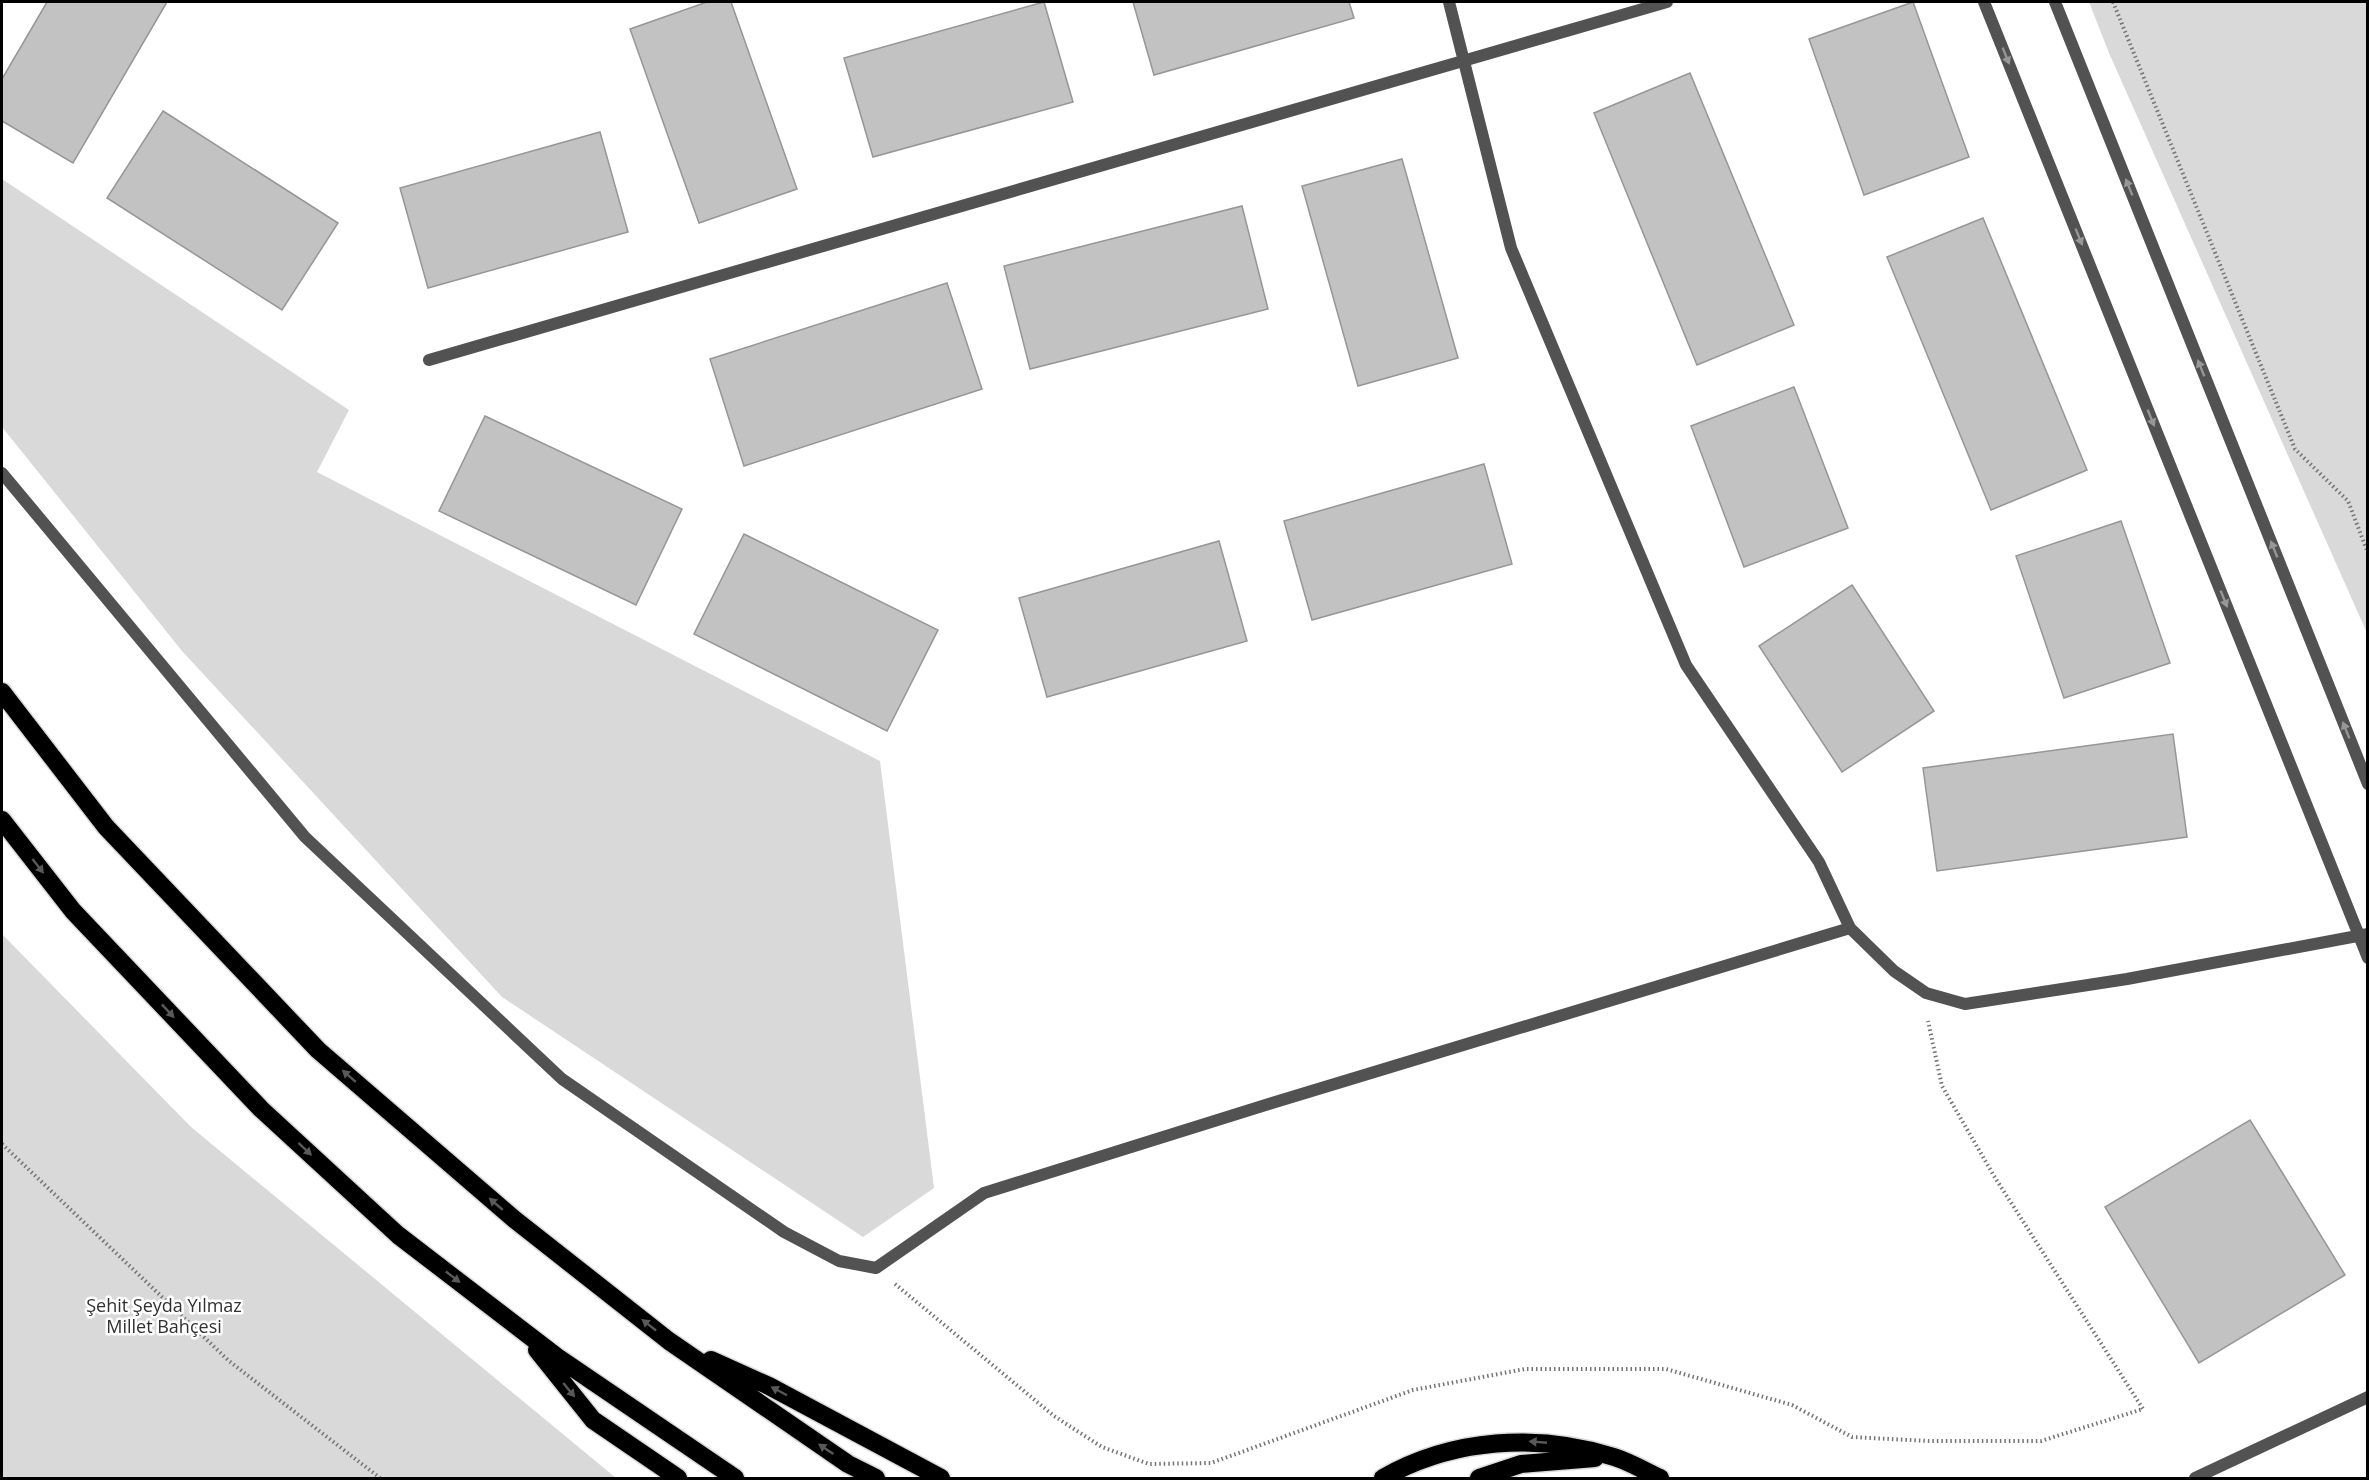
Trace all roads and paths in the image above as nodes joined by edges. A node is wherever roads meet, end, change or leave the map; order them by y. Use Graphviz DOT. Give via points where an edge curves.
graph roads {
  1 [pos="1449,2"];
  2 [pos="1667,2"];
  3 [pos="1984,2"];
  4 [pos="2055,2"];
  5 [pos="2113,2"];
  6 [pos="1464,62"];
  7 [pos="429,360"];
  8 [pos="2,473"];
  9 [pos="2367,554"];
  10 [pos="2,693"];
  11 [pos="2367,784"];
  12 [pos="2,820"];
  13 [pos="1850,928"];
  14 [pos="2363,935"];
  15 [pos="2367,958"];
  16 [pos="1926,993"];
  17 [pos="2,1144"];
  18 [pos="876,1268"];
  19 [pos="519,1328"];
  20 [pos="669,1341"];
  21 [pos="2367,1397"];
  22 [pos="1616,1457"];
  23 [pos="380,1479"];
  24 [pos="678,1479"];
  25 [pos="735,1479"];
  26 [pos="876,1479"];
  27 [pos="941,1479"];
  28 [pos="1383,1479"];
  29 [pos="1479,1479"];
  30 [pos="1660,1479"];
  31 [pos="2195,1479"];
  1 -- 6 [label="street"];
  2 -- 6 [label="street"];
  3 -- 14 [label="street, one-way"];
  11 -- 4 [label="street, one-way"];
  5 -- 9 [label="path" via="2295,449 2348,501"];
  6 -- 7 [label="street"];
  6 -- 13 [label="street" via="1511,248 1686,665 1819,862"];
  8 -- 18 [label="street" via="304,837 562,1078 784,1232 839,1261"];
  20 -- 10 [label="highway, one-way" via="514,1219 318,1050 106,827"];
  12 -- 19 [label="highway, one-way" via="73,911 261,1109 398,1235"];
  13 -- 16 [label="street" via="1894,972"];
  13 -- 18 [label="street" via="984,1193"];
  14 -- 15 [label="street"];
  14 -- 16 [label="street" via="2127,979 1965,1004"];
  16 -- 18 [label="path" via="1942,1086 1994,1176 2143,1409 2041,1441 1852,1437 1792,1405 1666,1369 1525,1369 1413,1390 1211,1463 1149,1464 1102,1447 1054,1416"];
  17 -- 23 [label="path" via="229,1361"];
  19 -- 24 [label="highway, one-way" via="593,1420"];
  19 -- 25 [label="highway"];
  26 -- 20 [label="highway, one-way" via="848,1464"];
  27 -- 20 [label="highway, one-way" via="769,1386"];
  21 -- 31 [label="street"];
  22 -- 28 [label="highway, one-way" via="1534,1441 1502,1442 1435,1456"];
  22 -- 29 [label="highway" via="1521,1464"];
  22 -- 30 [label="highway"];
}
